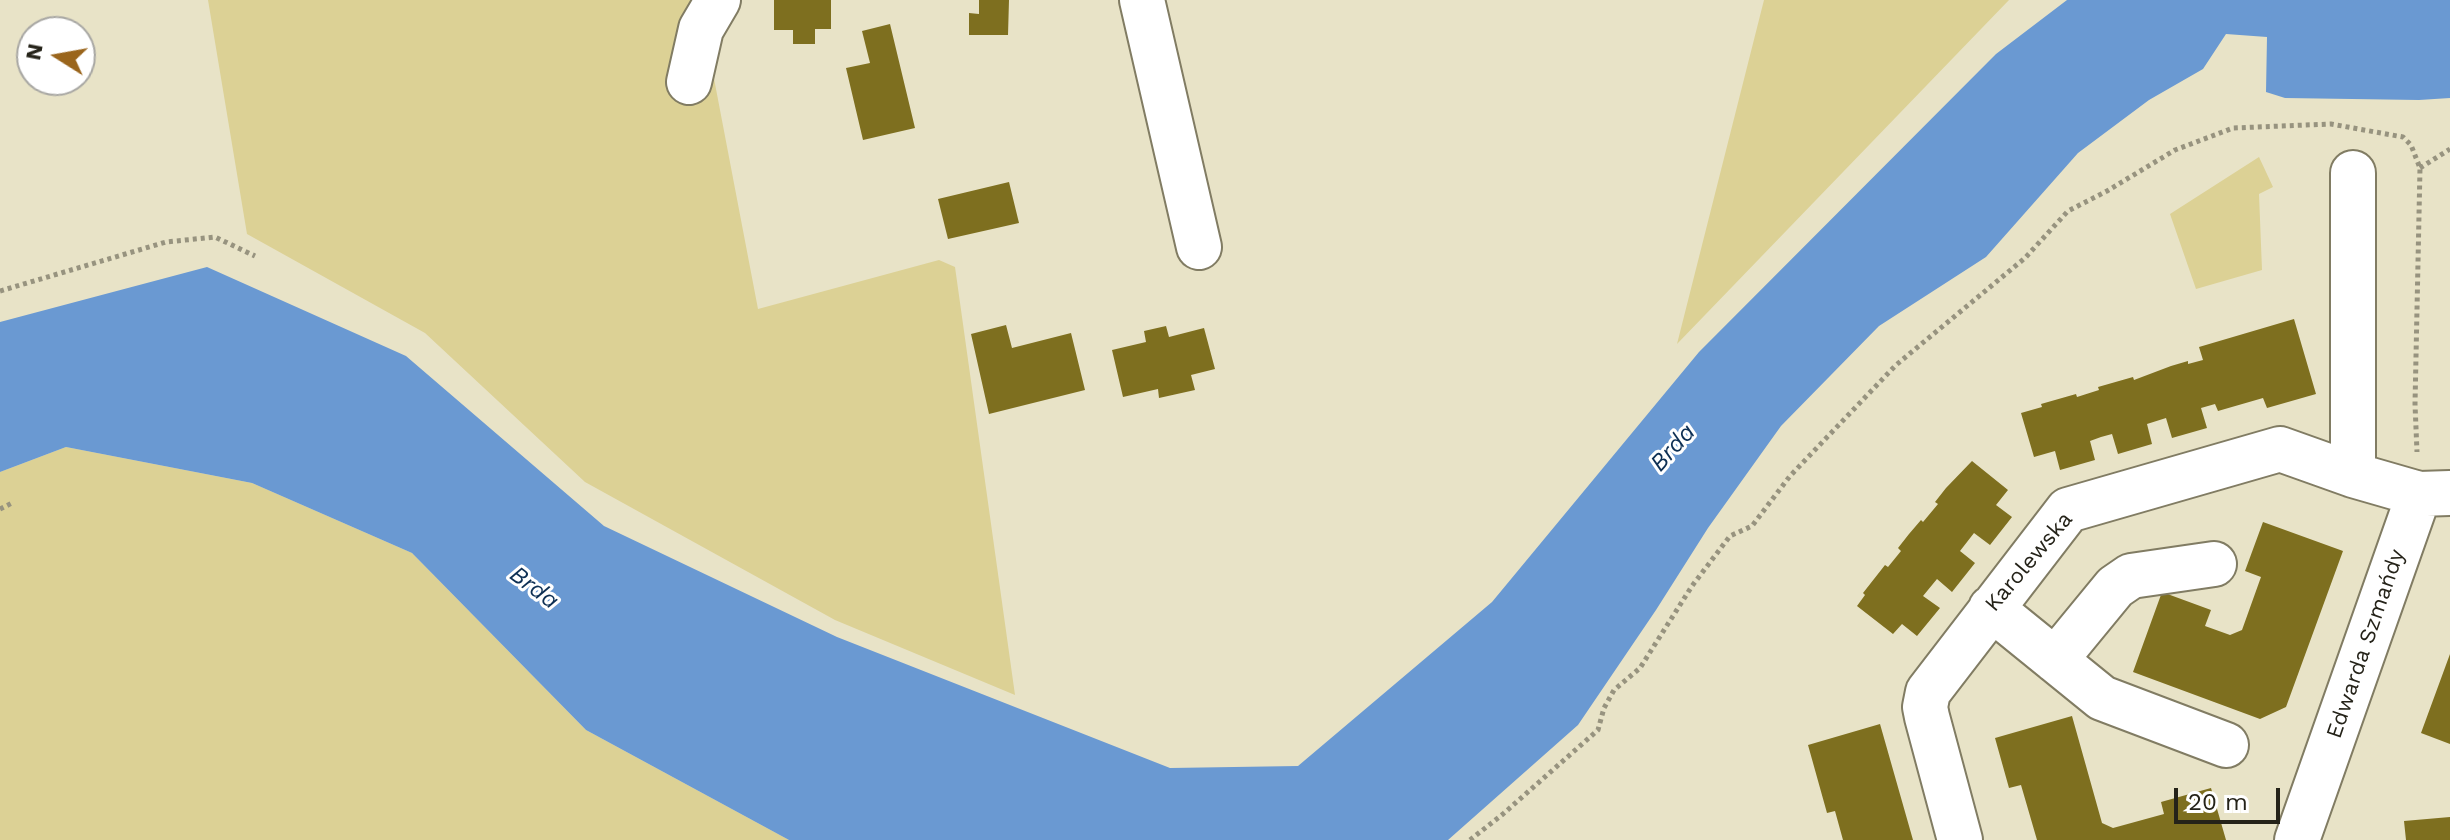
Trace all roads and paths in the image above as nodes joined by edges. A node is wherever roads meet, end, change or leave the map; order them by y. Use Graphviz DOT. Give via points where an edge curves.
graph roads {
  1 [pos="718,0"];
  2 [pos="1142,0"];
  3 [pos="689,82"];
  4 [pos="2450,149"];
  5 [pos="2420,168"];
  6 [pos="2353,173"];
  7 [pos="1199,247"];
  8 [pos="255,256"];
  9 [pos="0,291"];
  10 [pos="2353,475"];
  11 [pos="2434,494"];
  12 [pos="12,503"];
  13 [pos="0,509"];
  14 [pos="2214,564"];
  15 [pos="1991,608"];
  16 [pos="2055,660"];
  17 [pos="2226,745"];
  18 [pos="1470,840"];
  19 [pos="1960,840"];
  20 [pos="2297,840"];
  1 -- 3 [label="street" via="701,29"];
  2 -- 7 [label="street"];
  4 -- 5 [label="path"];
  5 -- 11 [label="path" via="2415,404"];
  5 -- 18 [label="path" via="2403,137 2376,131 2331,124 2233,128 2175,150 2068,211 2025,258 1896,365 1790,476 1752,526 1730,536 1640,668 1614,690 1598,730"];
  6 -- 10 [label="street"];
  8 -- 9 [label="path" via="215,237 166,242"];
  10 -- 11 [label="street, Karolewska"];
  10 -- 15 [label="street, Karolewska" via="2280,449 2077,506 2062,515"];
  11 -- 20 [label="street, Edwarda Szmańdy"];
  12 -- 13 [label="path"];
  14 -- 16 [label="street" via="2131,576 2115,587"];
  15 -- 16 [label="street"];
  15 -- 19 [label="street, Karolewska" via="1933,684 1925,707"];
  16 -- 17 [label="street" via="2102,698"];
}
